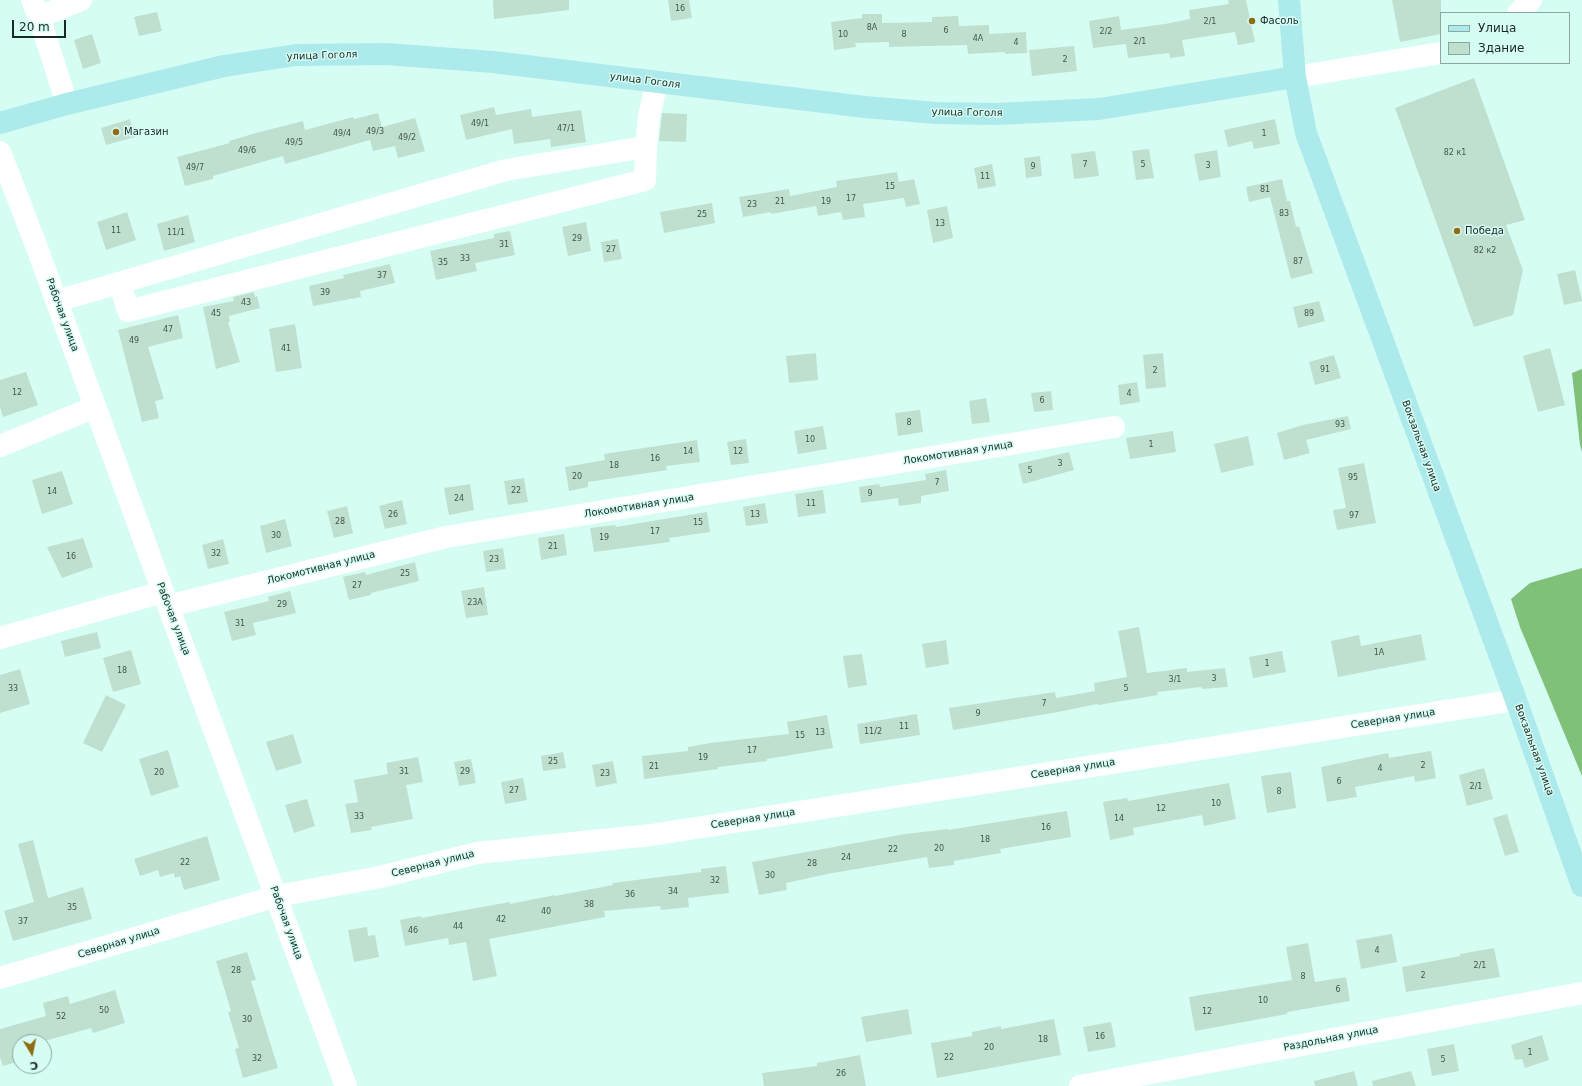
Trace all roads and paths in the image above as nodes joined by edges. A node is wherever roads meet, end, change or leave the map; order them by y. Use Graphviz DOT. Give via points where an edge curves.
graph roads {
  1 [pos="81,0"];
  2 [pos="1289,0"];
  3 [pos="1531,0"];
  4 [pos="36,8"];
  5 [pos="1519,12"];
  6 [pos="1440,53"];
  7 [pos="1294,77"];
  8 [pos="657,82"];
  9 [pos="67,104"];
  10 [pos="0,123"];
  11 [pos="646,147"];
  12 [pos="0,152"];
  13 [pos="120,283"];
  14 [pos="57,301"];
  15 [pos="95,407"];
  16 [pos="1114,428"];
  17 [pos="0,446"];
  18 [pos="166,599"];
  19 [pos="0,638"];
  20 [pos="1516,700"];
  21 [pos="1582,886"];
  22 [pos="276,896"];
  23 [pos="0,978"];
  24 [pos="1582,993"];
  25 [pos="346,1086"];
  26 [pos="1080,1086"];
  1 -- 4 [label="street"];
  2 -- 7 [label="main road, Вокзальная улица"];
  3 -- 5 [label="street"];
  4 -- 9 [label="street"];
  6 -- 7 [label="street"];
  7 -- 8 [label="main road, улица Гоголя" via="1099,109 997,114 936,113 865,107"];
  7 -- 20 [label="main road, Вокзальная улица" via="1306,133"];
  8 -- 9 [label="main road, улица Гоголя" via="455,59 386,54 296,55 224,66"];
  8 -- 11 [label="street" via="649,116"];
  9 -- 10 [label="main road, улица Гоголя"];
  11 -- 13 [label="street" via="506,170"];
  11 -- 13 [label="street" via="645,180 128,311"];
  12 -- 14 [label="street, Рабочая улица"];
  13 -- 14 [label="street"];
  14 -- 15 [label="street, Рабочая улица"];
  15 -- 17 [label="street"];
  15 -- 18 [label="street, Рабочая улица"];
  16 -- 18 [label="street, Локомотивная улица" via="446,538"];
  18 -- 19 [label="street, Локомотивная улица"];
  18 -- 22 [label="street, Рабочая улица"];
  20 -- 21 [label="main road, Вокзальная улица"];
  20 -- 22 [label="street, Северная улица" via="651,835 476,853 380,877"];
  22 -- 23 [label="street, Северная улица"];
  22 -- 25 [label="street, Рабочая улица"];
  24 -- 26 [label="street, Раздольная улица"];
}
